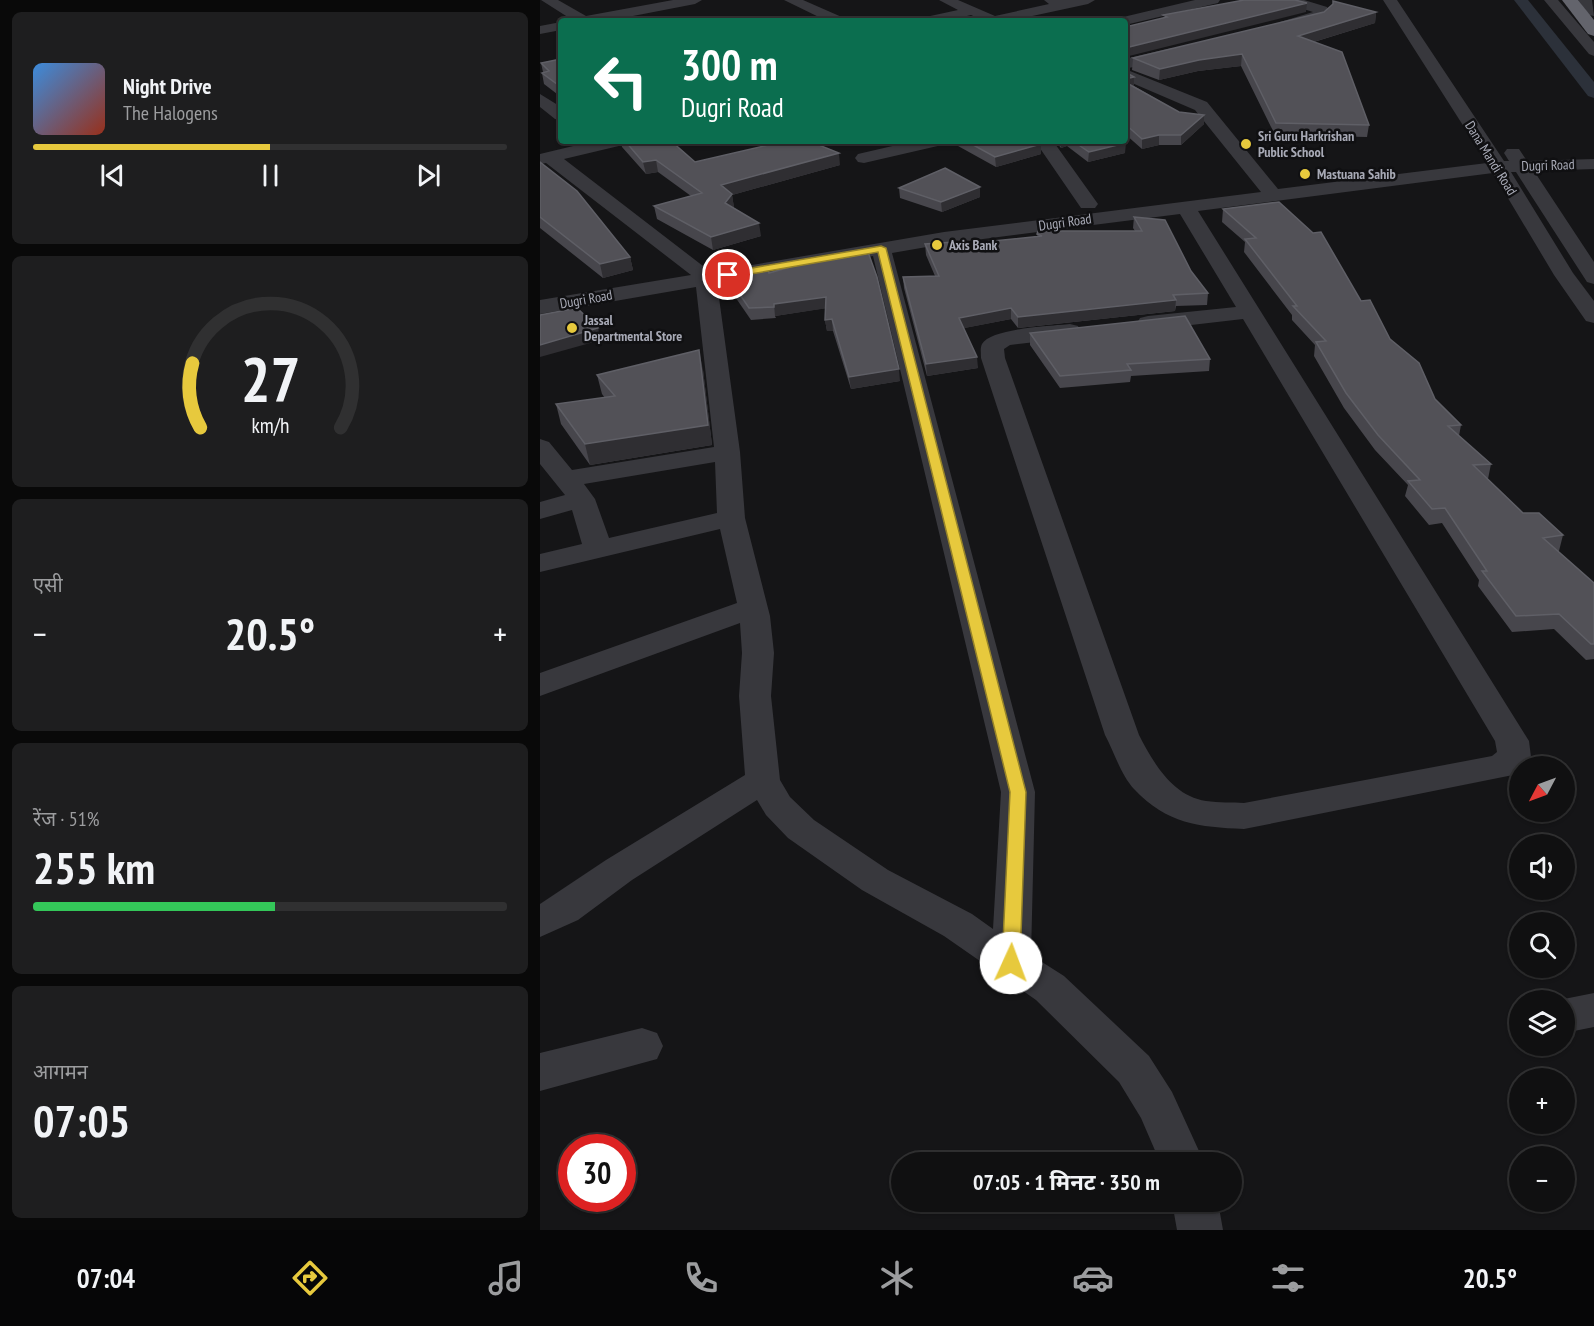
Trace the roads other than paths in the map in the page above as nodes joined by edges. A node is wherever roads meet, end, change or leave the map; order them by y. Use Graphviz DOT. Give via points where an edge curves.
graph roads {
  1 [pos="548,0"];
  2 [pos="695,0"];
  3 [pos="791,0"];
  4 [pos="946,0"];
  5 [pos="1088,0"];
  6 [pos="1213,0"];
  7 [pos="1289,0"];
  8 [pos="1390,0"];
  9 [pos="1407,0"];
  10 [pos="1551,0"];
  11 [pos="1570,0"];
  12 [pos="1585,0"];
  13 [pos="1058,3"];
  14 [pos="668,5"];
  15 [pos="972,11"];
  16 [pos="1594,12"];
  17 [pos="687,16"];
  18 [pos="579,18"];
  19 [pos="600,18"];
  20 [pos="832,18"];
  21 [pos="940,18"];
  22 [pos="988,18"];
  23 [pos="1006,18"];
  24 [pos="1128,20"];
  25 [pos="558,27"];
  26 [pos="1272,28"];
  27 [pos="540,30"];
  28 [pos="1594,31"];
  29 [pos="1181,50"];
  30 [pos="1594,51"];
  31 [pos="1128,63"];
  32 [pos="1128,75"];
  33 [pos="1475,98"];
  34 [pos="540,99"];
  35 [pos="558,113"];
  36 [pos="1500,135"];
  37 [pos="594,144"];
  38 [pos="924,144"];
  39 [pos="1046,144"];
  40 [pos="1594,152"];
  41 [pos="545,158"];
  42 [pos="864,159"];
  43 [pos="1506,160"];
  44 [pos="1594,164"];
  45 [pos="1268,188"];
  46 [pos="1088,204"];
  47 [pos="1185,206"];
  48 [pos="881,248"];
  49 [pos="701,275"];
  50 [pos="1594,278"];
  51 [pos="540,294"];
  52 [pos="540,308"];
  53 [pos="1250,312"];
  54 [pos="1594,316"];
  55 [pos="540,447"];
  56 [pos="727,452"];
  57 [pos="574,489"];
  58 [pos="540,511"];
  59 [pos="731,518"];
  60 [pos="598,549"];
  61 [pos="540,563"];
  62 [pos="753,608"];
  63 [pos="540,685"];
  64 [pos="763,780"];
  65 [pos="540,922"];
  66 [pos="1011,963"];
  67 [pos="1594,1010"];
  68 [pos="1575,1014"];
  69 [pos="642,1046"];
  70 [pos="540,1072"];
  71 [pos="1178,1152"];
  72 [pos="1197,1212"];
  73 [pos="1200,1230"];
  1 -- 18 [label="street"];
  2 -- 14 [label="street"];
  3 -- 20 [label="street"];
  4 -- 15 [label="street"];
  5 -- 13 [label="street"];
  6 -- 24 [label="street"];
  7 -- 26 [label="street" via="1323,13"];
  8 -- 43 [label="street, Dana Mandi Road"];
  9 -- 33 [label="street"];
  10 -- 30 [label="street"];
  11 -- 28 [label="highway"];
  12 -- 16 [label="street"];
  13 -- 23 [label="street"];
  14 -- 17 [label="street"];
  14 -- 19 [label="street"];
  15 -- 21 [label="street"];
  15 -- 22 [label="street"];
  25 -- 27 [label="street"];
  29 -- 31 [label="street"];
  32 -- 45 [label="street" via="1201,106"];
  34 -- 35 [label="street"];
  36 -- 43 [label="street"];
  37 -- 41 [label="street"];
  38 -- 42 [label="street"];
  39 -- 46 [label="street"];
  40 -- 43 [label="street, Dugri Road"];
  41 -- 49 [label="street"];
  43 -- 44 [label="street, Dugri Road"];
  43 -- 45 [label="street, Dugri Road"];
  43 -- 50 [label="street"];
  43 -- 54 [label="street, Dana Mandi Road" via="1563,275"];
  45 -- 46 [label="street, Dugri Road"];
  45 -- 47 [label="street, Dugri Road"];
  46 -- 49 [label="street, Dugri Road" via="983,220"];
  47 -- 48 [label="street, Dugri Road"];
  47 -- 53 [label="street"];
  48 -- 49 [label="street, Dugri Road"];
  48 -- 66 [label="street" via="1018,792"];
  49 -- 51 [label="street, Dugri Road"];
  49 -- 52 [label="street, Dugri Road"];
  49 -- 56 [label="street"];
  53 -- 53 [label="street" via="1512,741 1514,757 1501,766 1244,816 1202,814 1176,804 1145,779 1122,735 991,350 994,343 1004,339"];
  55 -- 57 [label="street"];
  56 -- 57 [label="street"];
  56 -- 59 [label="street"];
  57 -- 58 [label="street"];
  57 -- 60 [label="street"];
  59 -- 60 [label="street"];
  59 -- 62 [label="street"];
  60 -- 61 [label="street"];
  62 -- 63 [label="street"];
  62 -- 64 [label="street" via="758,653 755,696"];
  64 -- 65 [label="street"];
  64 -- 66 [label="street" via="778,806 801,830 875,880 958,925"];
  66 -- 71 [label="street" via="1050,988 1134,1069 1157,1106"];
  67 -- 68 [label="street"];
  69 -- 70 [label="street"];
  72 -- 73 [label="street"];
}
